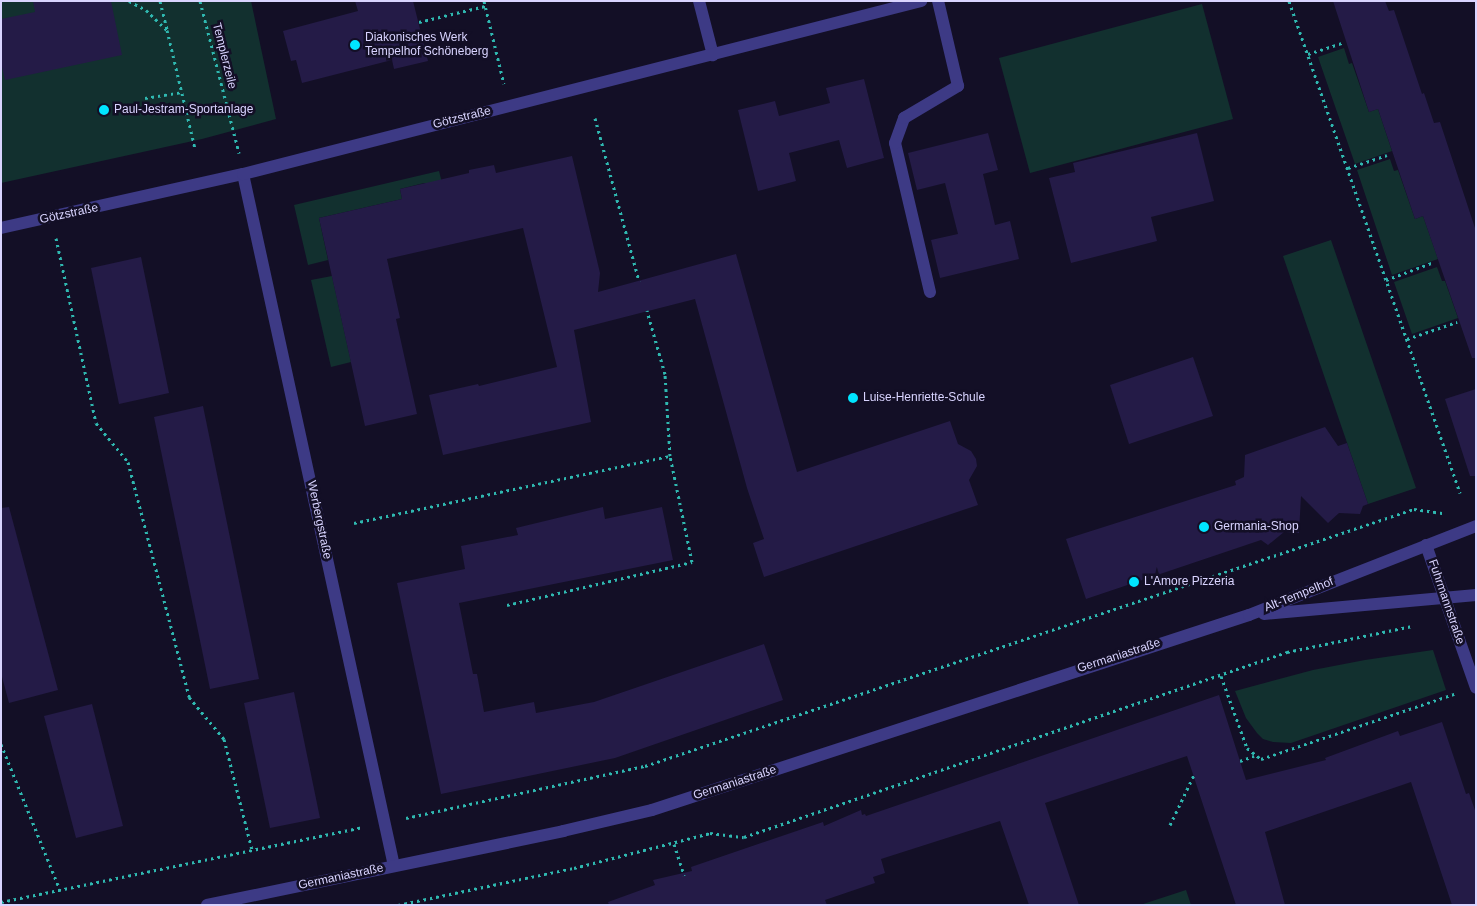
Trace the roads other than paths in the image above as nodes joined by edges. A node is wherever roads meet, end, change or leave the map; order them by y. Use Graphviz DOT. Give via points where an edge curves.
graph roads {
  1 [pos="699,1"];
  2 [pos="921,1"];
  3 [pos="938,1"];
  4 [pos="712,54"];
  5 [pos="243,174"];
  6 [pos="1,228"];
  7 [pos="930,292"];
  8 [pos="1476,526"];
  9 [pos="1426,545"];
  10 [pos="1476,595"];
  11 [pos="1444,598"];
  12 [pos="1249,615"];
  13 [pos="1476,688"];
  14 [pos="394,866"];
  15 [pos="207,905"];
  1 -- 4 [label="street"];
  2 -- 4 [label="street, Götzstraße"];
  3 -- 7 [label="street" via="958,86 904,118 895,143"];
  4 -- 5 [label="street, Götzstraße"];
  5 -- 6 [label="street, Götzstraße"];
  5 -- 14 [label="street, Werbergstraße"];
  8 -- 9 [label="street, Alt-Tempelhof"];
  9 -- 11 [label="street, Fuhrmannstraße"];
  9 -- 12 [label="street, Alt-Tempelhof"];
  10 -- 11 [label="street, Alt-Tempelhof"];
  11 -- 12 [label="street, Alt-Tempelhof"];
  11 -- 13 [label="street, Fuhrmannstraße"];
  12 -- 14 [label="street, Germaniastraße" via="652,810"];
  14 -- 15 [label="street, Germaniastraße"];
}
